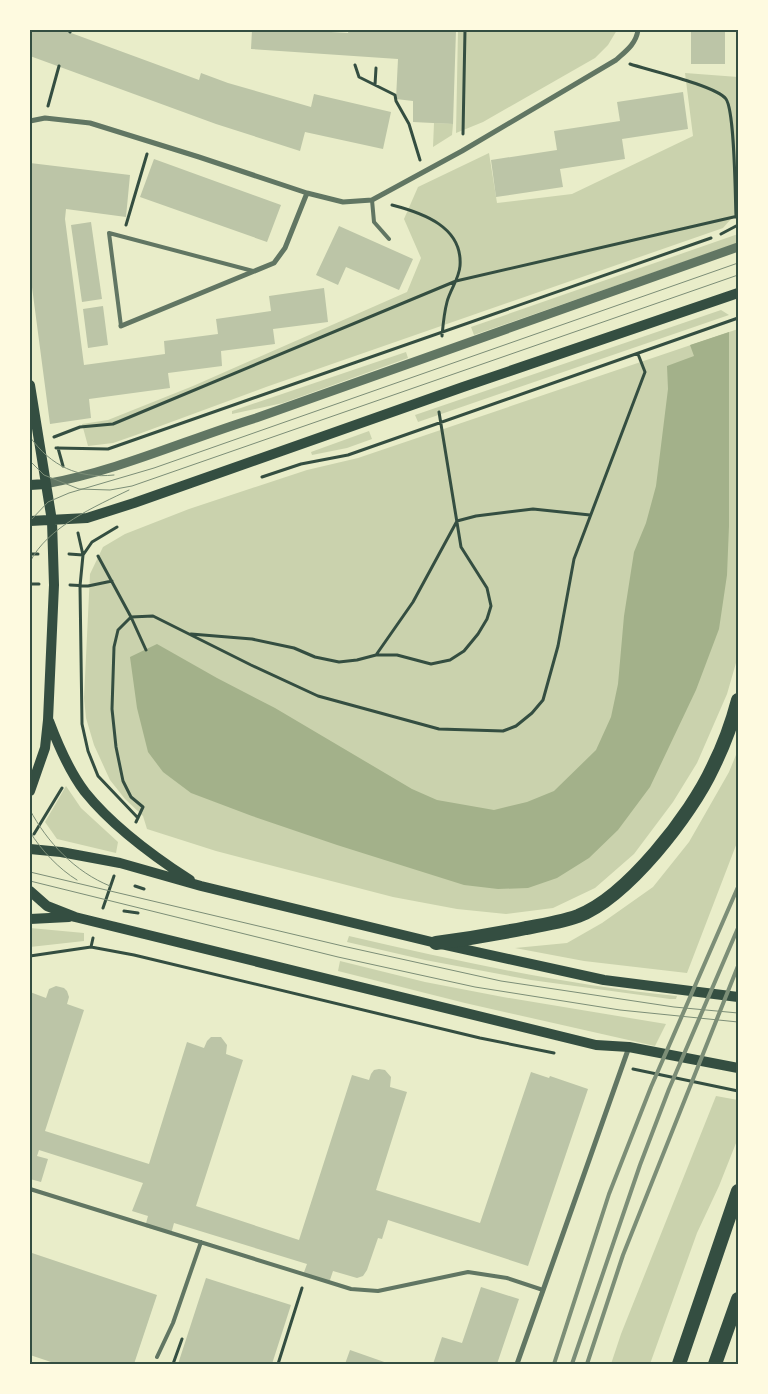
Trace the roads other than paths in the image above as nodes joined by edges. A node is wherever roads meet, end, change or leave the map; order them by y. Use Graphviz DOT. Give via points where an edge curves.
graph roads {
  1 [pos="638,30"];
  2 [pos="30,121"];
  3 [pos="307,193"];
  4 [pos="372,200"];
  5 [pos="389,239"];
  6 [pos="738,247"];
  7 [pos="253,271"];
  8 [pos="738,293"];
  9 [pos="121,326"];
  10 [pos="30,385"];
  11 [pos="45,484"];
  12 [pos="30,485"];
  13 [pos="30,520"];
  14 [pos="52,521"];
  15 [pos="738,700"];
  16 [pos="48,720"];
  17 [pos="30,791"];
  18 [pos="30,849"];
  19 [pos="201,886"];
  20 [pos="30,891"];
  21 [pos="75,917"];
  22 [pos="30,918"];
  23 [pos="436,943"];
  24 [pos="738,996"];
  25 [pos="629,1047"];
  26 [pos="738,1068"];
  27 [pos="30,1189"];
  28 [pos="738,1190"];
  29 [pos="201,1242"];
  30 [pos="543,1290"];
  31 [pos="738,1299"];
  32 [pos="157,1357"];
  33 [pos="518,1364"];
  34 [pos="679,1364"];
  35 [pos="715,1364"];
  1 -- 4 [label="street" via="631,48 616,60"];
  2 -- 3 [label="street" via="45,118 90,123"];
  3 -- 4 [label="street" via="343,202"];
  3 -- 7 [label="street" via="285,248 274,263"];
  4 -- 5 [label="lane" via="374,222"];
  6 -- 11 [label="street" via="145,457 90,475"];
  7 -- 9 [label="street"];
  7 -- 9 [label="lane" via="109,233"];
  8 -- 14 [label="main road" via="134,503 87,518"];
  10 -- 11 [label="main road"];
  11 -- 12 [label="main road"];
  11 -- 14 [label="main road"];
  13 -- 14 [label="main road"];
  14 -- 16 [label="main road" via="54,585"];
  15 -- 23 [label="highway" via="730,729 712,769 687,811 639,872 607,900 578,916 545,925"];
  16 -- 17 [label="main road" via="45,748"];
  16 -- 19 [label="main road" via="72,771 113,822 163,862"];
  18 -- 19 [label="main road" via="120,863"];
  19 -- 23 [label="main road"];
  20 -- 21 [label="main road" via="47,906"];
  21 -- 22 [label="main road"];
  21 -- 25 [label="main road" via="523,1028 596,1045"];
  23 -- 24 [label="main road" via="604,980"];
  25 -- 26 [label="main road"];
  25 -- 30 [label="street"];
  27 -- 29 [label="lane"];
  28 -- 34 [label="highway"];
  29 -- 30 [label="lane" via="351,1289 378,1291 468,1272 507,1278"];
  29 -- 32 [label="lane"];
  30 -- 33 [label="street"];
  31 -- 35 [label="highway"];
}
